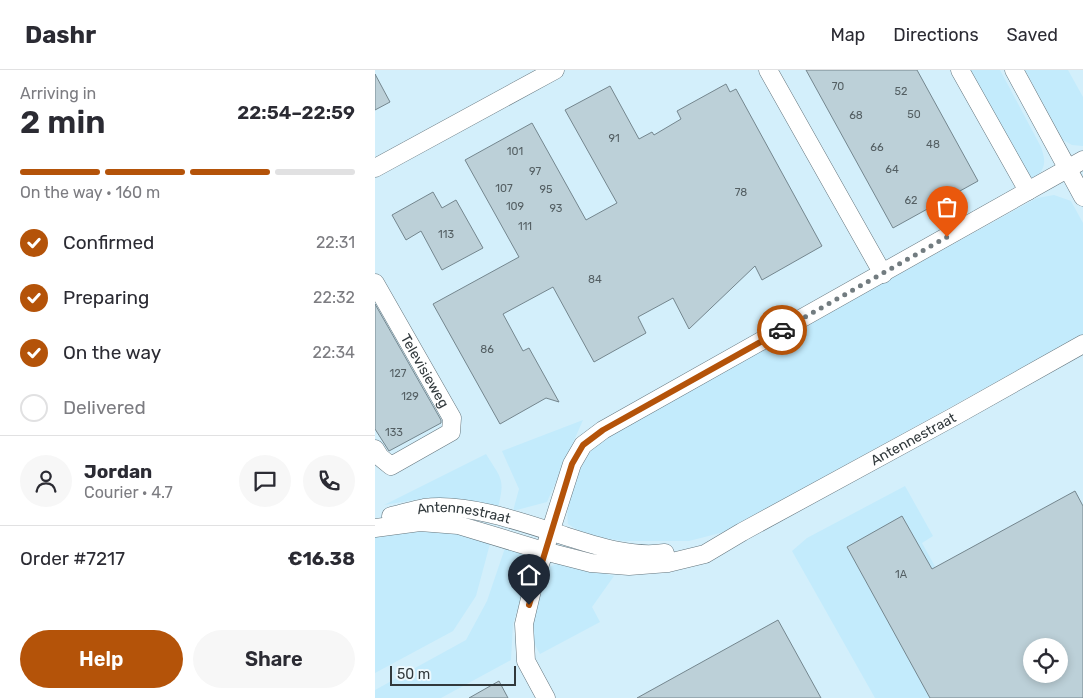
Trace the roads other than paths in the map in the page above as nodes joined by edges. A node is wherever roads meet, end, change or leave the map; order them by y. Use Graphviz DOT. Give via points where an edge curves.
graph roads {
  1 [pos="555,70"];
  2 [pos="768,70"];
  3 [pos="960,70"];
  4 [pos="1014,70"];
  5 [pos="1083,160"];
  6 [pos="375,168"];
  7 [pos="1067,169"];
  8 [pos="1028,191"];
  9 [pos="1083,198"];
  10 [pos="883,274"];
  11 [pos="375,282"];
  12 [pos="1083,344"];
  13 [pos="375,449"];
  14 [pos="375,522"];
  15 [pos="375,528"];
  16 [pos="551,531"];
  17 [pos="742,532"];
  18 [pos="544,551"];
  19 [pos="546,698"];
  1 -- 6 [label="street"];
  2 -- 10 [label="street"];
  3 -- 8 [label="street"];
  4 -- 7 [label="street"];
  5 -- 7 [label="street"];
  7 -- 8 [label="street"];
  7 -- 9 [label="street"];
  8 -- 10 [label="street"];
  10 -- 16 [label="street" via="611,425 583,445 572,464"];
  11 -- 13 [label="street, Televisieweg" via="452,418 451,432 391,466"];
  12 -- 17 [label="street, Antennestraat"];
  14 -- 16 [label="street, Antennestraat" via="425,508 460,509 504,517"];
  15 -- 18 [label="street, Antennestraat" via="420,522 458,525"];
  16 -- 17 [label="street, Antennestraat" via="625,552 661,554 696,549"];
  16 -- 18 [label="street"];
  17 -- 18 [label="street, Antennestraat" via="705,554 629,566 591,563"];
  18 -- 19 [label="street" via="524,624 526,662"];
}
